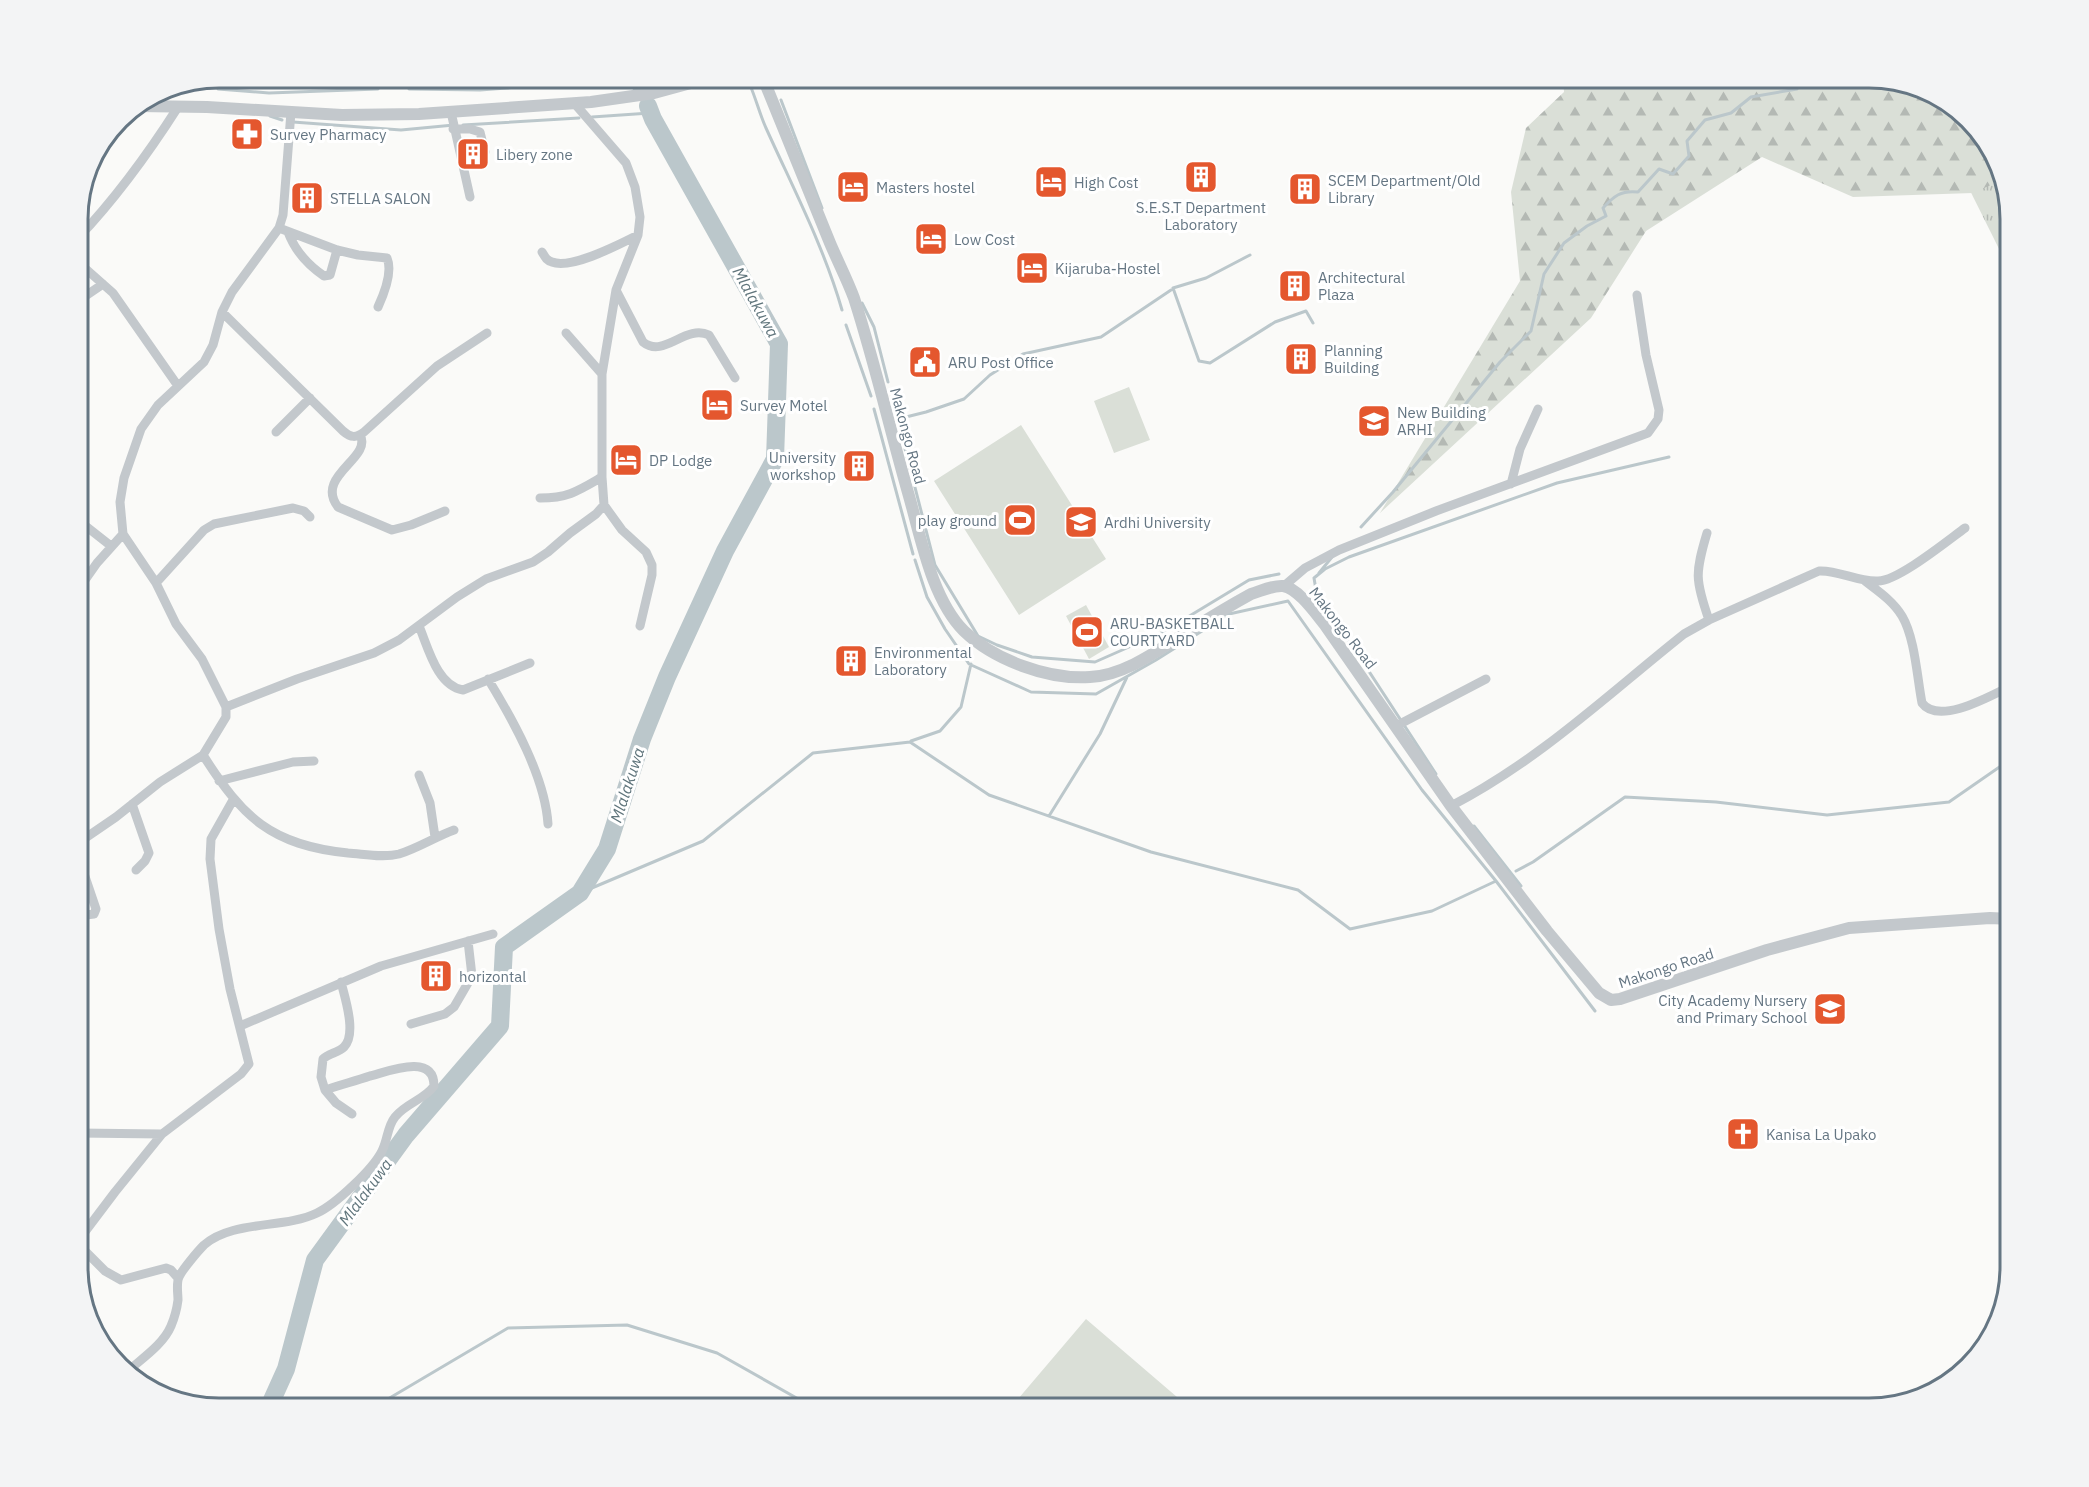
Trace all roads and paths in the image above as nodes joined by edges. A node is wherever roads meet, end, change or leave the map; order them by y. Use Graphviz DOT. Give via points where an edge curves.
graph roads {
  1 [pos="670,89"];
  2 [pos="767,89"];
  3 [pos="575,104"];
  4 [pos="153,106"];
  5 [pos="178,107"];
  6 [pos="291,112"];
  7 [pos="451,112"];
  8 [pos="453,129"];
  9 [pos="485,152"];
  10 [pos="470,197"];
  11 [pos="89,226"];
  12 [pos="284,230"];
  13 [pos="638,235"];
  14 [pos="337,250"];
  15 [pos="542,252"];
  16 [pos="89,272"];
  17 [pos="103,284"];
  18 [pos="616,290"];
  19 [pos="89,294"];
  20 [pos="1637,295"];
  21 [pos="378,307"];
  22 [pos="222,312"];
  23 [pos="487,333"];
  24 [pos="566,333"];
  25 [pos="602,374"];
  26 [pos="735,378"];
  27 [pos="178,386"];
  28 [pos="310,398"];
  29 [pos="1538,409"];
  30 [pos="276,432"];
  31 [pos="360,435"];
  32 [pos="602,477"];
  33 [pos="1511,484"];
  34 [pos="540,498"];
  35 [pos="604,505"];
  36 [pos="445,511"];
  37 [pos="310,517"];
  38 [pos="1965,528"];
  39 [pos="89,529"];
  40 [pos="1707,533"];
  41 [pos="123,534"];
  42 [pos="111,546"];
  43 [pos="89,575"];
  44 [pos="1865,581"];
  45 [pos="156,583"];
  46 [pos="1284,586"];
  47 [pos="1708,620"];
  48 [pos="419,626"];
  49 [pos="640,626"];
  50 [pos="530,663"];
  51 [pos="1486,679"];
  52 [pos="488,680"];
  53 [pos="2000,691"];
  54 [pos="226,707"];
  55 [pos="1396,726"];
  56 [pos="202,755"];
  57 [pos="314,761"];
  58 [pos="419,775"];
  59 [pos="219,781"];
  60 [pos="233,800"];
  61 [pos="132,804"];
  62 [pos="1451,806"];
  63 [pos="548,824"];
  64 [pos="454,830"];
  65 [pos="89,835"];
  66 [pos="435,837"];
  67 [pos="136,870"];
  68 [pos="89,888"];
  69 [pos="89,916"];
  70 [pos="2000,919"];
  71 [pos="493,934"];
  72 [pos="468,941"];
  73 [pos="341,982"];
  74 [pos="411,1024"];
  75 [pos="240,1026"];
  76 [pos="325,1090"];
  77 [pos="352,1114"];
  78 [pos="89,1133"];
  79 [pos="162,1134"];
  80 [pos="89,1228"];
  81 [pos="89,1254"];
  82 [pos="178,1278"];
  83 [pos="133,1366"];
  1 -- 3 [label="street"];
  2 -- 46 [label="street, Makongo Road" via="853,295 936,583 964,630 990,651 1023,667 1097,677 1149,655 1251,594"];
  3 -- 7 [label="street"];
  3 -- 13 [label="street" via="626,163 640,217"];
  4 -- 5 [label="street"];
  5 -- 6 [label="street"];
  5 -- 11 [label="street" via="116,196"];
  6 -- 7 [label="street"];
  6 -- 12 [label="street"];
  7 -- 8 [label="street"];
  8 -- 9 [label="street" via="480,132"];
  8 -- 10 [label="street"];
  12 -- 14 [label="street"];
  12 -- 14 [label="street" via="293,246 324,276 330,275"];
  12 -- 22 [label="street" via="246,271"];
  13 -- 15 [label="street" via="602,254 576,261 554,264"];
  13 -- 18 [label="street"];
  14 -- 21 [label="street" via="387,258 385,290"];
  16 -- 17 [label="street"];
  17 -- 19 [label="street"];
  17 -- 27 [label="street"];
  18 -- 25 [label="street"];
  18 -- 26 [label="street" via="650,348 702,332 709,335"];
  20 -- 33 [label="street" via="1659,410 1654,427 1641,436"];
  22 -- 27 [label="street" via="204,362"];
  22 -- 28 [label="street"];
  23 -- 31 [label="street" via="437,366"];
  24 -- 25 [label="street"];
  25 -- 32 [label="street"];
  27 -- 41 [label="street" via="141,429 124,478 120,502"];
  28 -- 30 [label="street"];
  28 -- 31 [label="street" via="349,436"];
  29 -- 33 [label="street" via="1520,449"];
  31 -- 36 [label="street" via="363,447 332,488 332,500 338,507 392,530"];
  32 -- 34 [label="street" via="575,493"];
  32 -- 35 [label="street"];
  33 -- 46 [label="street" via="1339,550 1305,568"];
  35 -- 48 [label="street" via="549,552 486,579"];
  35 -- 49 [label="street" via="622,531 646,552 652,565"];
  37 -- 45 [label="street" via="293,508 214,524"];
  38 -- 44 [label="street" via="1894,576 1881,582"];
  39 -- 42 [label="street"];
  40 -- 47 [label="street" via="1697,581"];
  41 -- 42 [label="street"];
  41 -- 45 [label="street"];
  42 -- 43 [label="street"];
  44 -- 47 [label="street" via="1831,570 1819,571"];
  44 -- 53 [label="street" via="1894,605 1904,621 1925,707 1954,710"];
  45 -- 54 [label="street" via="176,624 209,670"];
  46 -- 55 [label="street, Makongo Road" via="1319,618"];
  47 -- 62 [label="street" via="1684,634 1549,746"];
  48 -- 52 [label="street" via="434,663 455,689 463,690"];
  48 -- 54 [label="street" via="374,653"];
  50 -- 52 [label="street"];
  51 -- 55 [label="street"];
  52 -- 63 [label="street" via="536,774"];
  54 -- 56 [label="street" via="226,717"];
  55 -- 62 [label="street, Makongo Road"];
  56 -- 59 [label="street"];
  56 -- 61 [label="street"];
  57 -- 59 [label="street" via="293,762"];
  58 -- 66 [label="street" via="430,803"];
  59 -- 60 [label="street"];
  60 -- 66 [label="street" via="268,831 329,852 398,854"];
  60 -- 75 [label="street" via="211,839 210,859 219,929"];
  61 -- 65 [label="street"];
  61 -- 67 [label="street" via="149,853"];
  62 -- 70 [label="street, Makongo Road" via="1553,939 1599,993 1611,1000 1849,928"];
  64 -- 66 [label="street"];
  68 -- 69 [label="street" via="96,909"];
  71 -- 72 [label="street"];
  72 -- 73 [label="street" via="401,959"];
  72 -- 74 [label="street" via="472,976 454,1007 445,1014"];
  73 -- 75 [label="street"];
  73 -- 76 [label="street" via="350,1037 345,1047 323,1059 321,1077"];
  75 -- 79 [label="street" via="249,1058 247,1068"];
  76 -- 77 [label="street"];
  76 -- 82 [label="street" via="402,1066 425,1069 434,1081 430,1092 397,1114 376,1160 332,1204 298,1220 217,1237 204,1245"];
  78 -- 79 [label="street"];
  79 -- 80 [label="street"];
  81 -- 82 [label="street" via="121,1280 166,1268"];
  82 -- 83 [label="street" via="178,1303 168,1333"];
}
